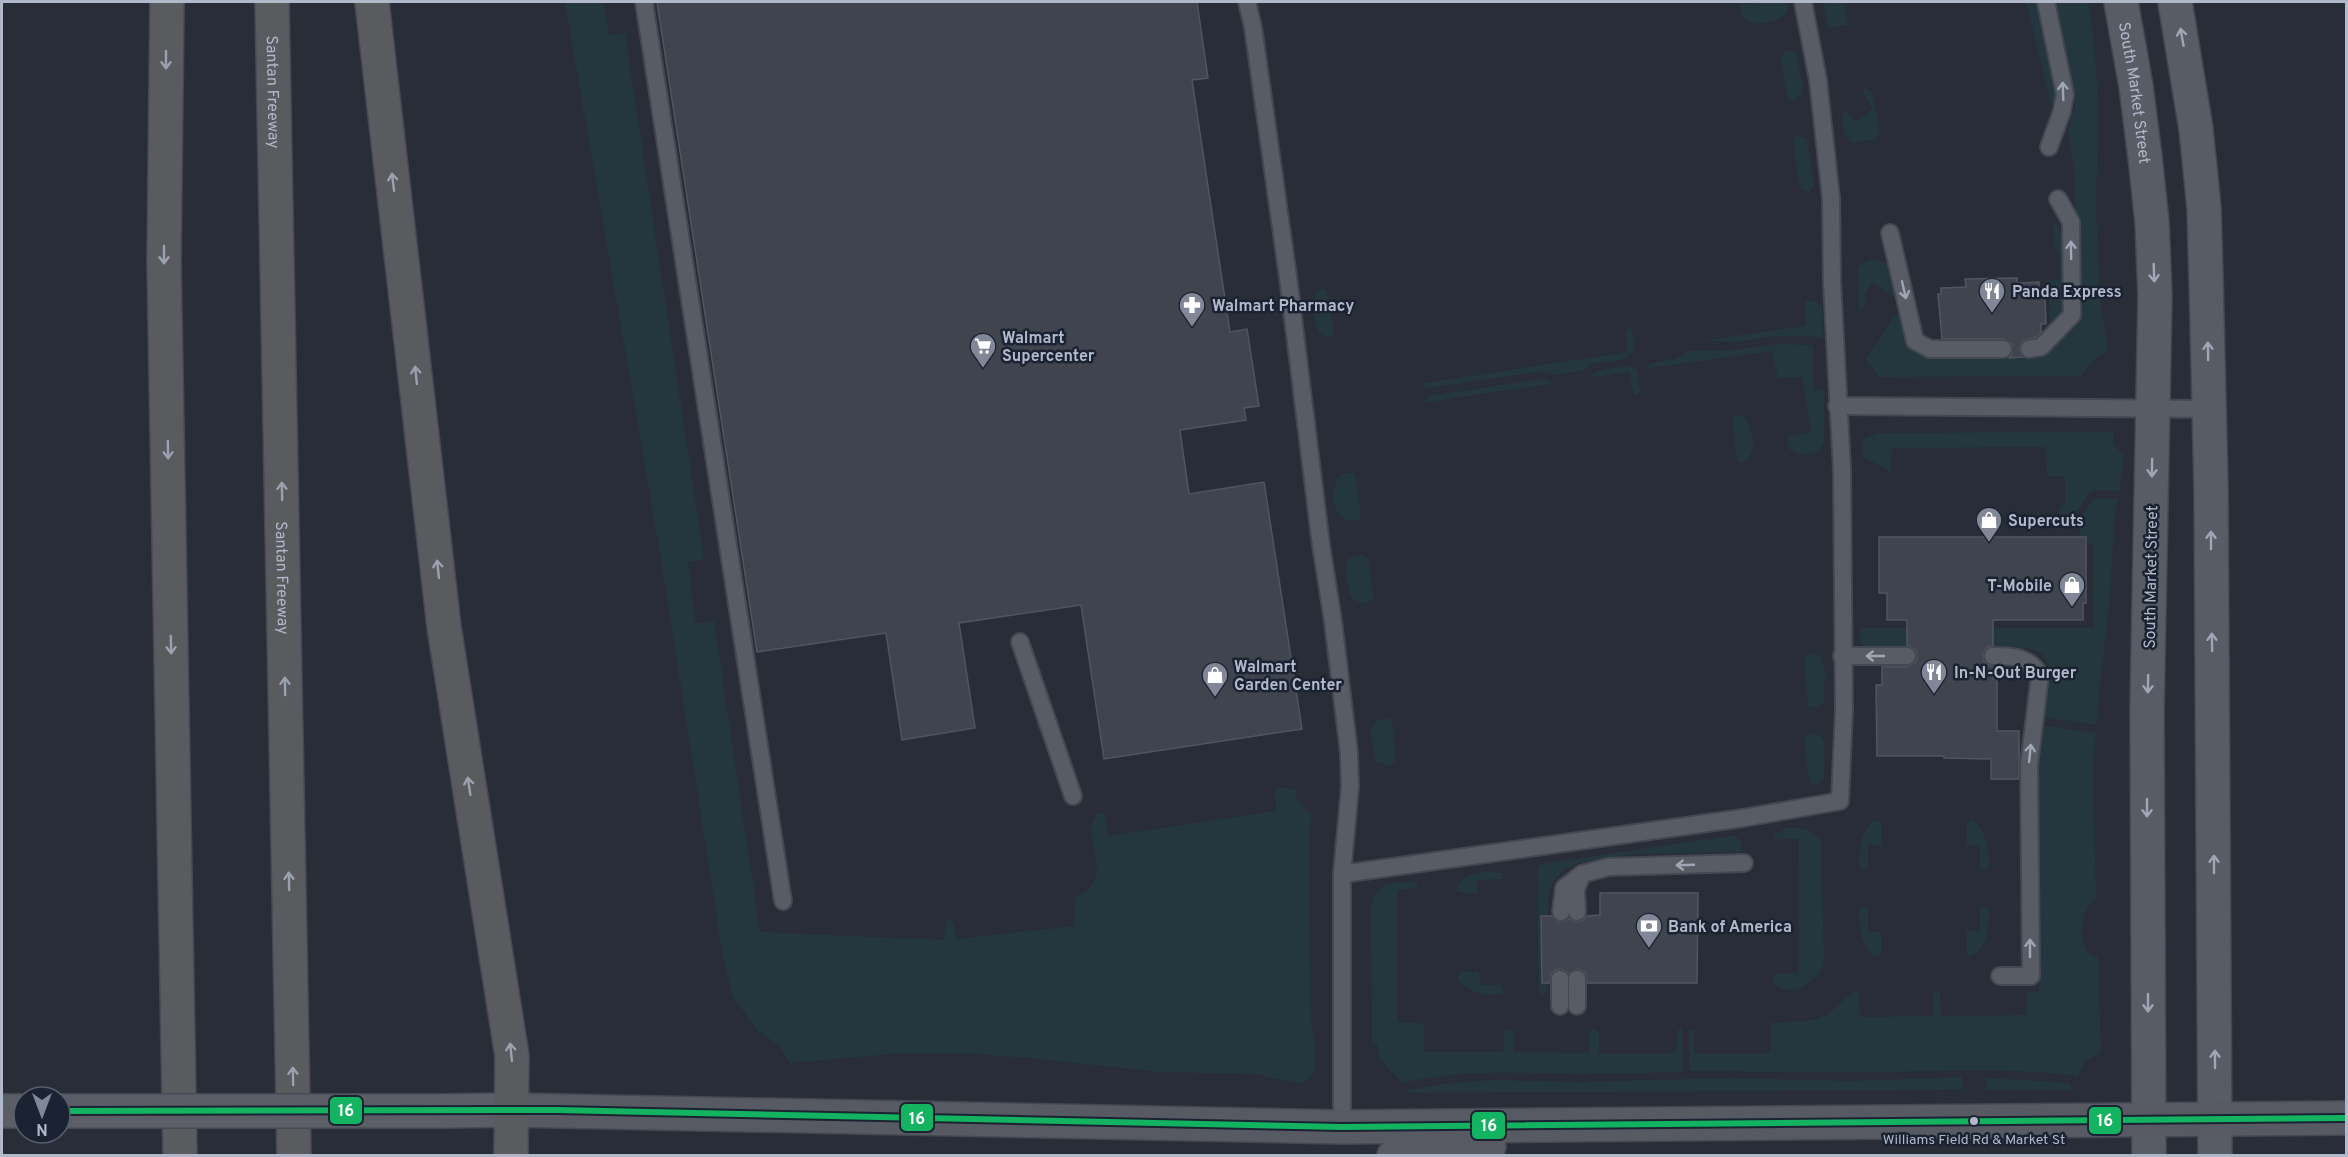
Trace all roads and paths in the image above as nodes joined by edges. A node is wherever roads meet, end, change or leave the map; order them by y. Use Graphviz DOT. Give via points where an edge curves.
graph roads {
  1 [pos="167,2"];
  2 [pos="272,2"];
  3 [pos="372,2"];
  4 [pos="644,2"];
  5 [pos="1247,2"];
  6 [pos="1803,2"];
  7 [pos="2046,2"];
  8 [pos="2121,2"];
  9 [pos="2175,2"];
  10 [pos="2049,147"];
  11 [pos="2058,199"];
  12 [pos="1890,233"];
  13 [pos="2003,349"];
  14 [pos="2029,349"];
  15 [pos="1837,406"];
  16 [pos="2153,409"];
  17 [pos="2209,409"];
  18 [pos="1020,642"];
  19 [pos="1842,656"];
  20 [pos="1907,656"];
  21 [pos="1993,656"];
  22 [pos="1073,796"];
  23 [pos="1744,863"];
  24 [pos="1342,874"];
  25 [pos="783,901"];
  26 [pos="1569,912"];
  27 [pos="2000,976"];
  28 [pos="1569,979"];
  29 [pos="1569,1005"];
  30 [pos="512,1110"];
  31 [pos="72,1111"];
  32 [pos="2148,1118"];
  33 [pos="2216,1118"];
  34 [pos="2346,1118"];
  35 [pos="1568,1124"];
  36 [pos="1342,1127"];
  37 [pos="180,1155"];
  38 [pos="294,1155"];
  39 [pos="511,1155"];
  40 [pos="1394,1155"];
  41 [pos="2149,1155"];
  42 [pos="2215,1155"];
  1 -- 37 [label="highway, one-way" via="164,262"];
  38 -- 2 [label="highway, Santan Freeway, one-way"];
  30 -- 3 [label="highway, one-way" via="512,1056 444,627"];
  4 -- 25 [label="lane"];
  5 -- 24 [label="lane" via="1277,191 1346,729 1350,787"];
  6 -- 15 [label="lane" via="1818,80 1829,175"];
  10 -- 7 [label="lane, one-way" via="2065,94"];
  8 -- 16 [label="street, South Market Street, one-way" via="2136,86 2152,222"];
  17 -- 9 [label="street, one-way" via="2204,208 2196,129"];
  14 -- 11 [label="lane, one-way" via="2041,346 2072,315 2071,222"];
  12 -- 13 [label="lane, one-way" via="1915,341 1930,349"];
  15 -- 16 [label="lane"];
  15 -- 19 [label="lane" via="1842,470"];
  16 -- 17 [label="lane"];
  16 -- 32 [label="street, South Market Street, one-way" via="2147,710"];
  33 -- 17 [label="street, one-way"];
  18 -- 22 [label="lane"];
  20 -- 19 [label="lane, one-way"];
  19 -- 24 [label="lane" via="1840,801"];
  27 -- 21 [label="lane, one-way" via="2031,976 2029,765 2040,675 2025,659"];
  23 -- 26 [label="lane, one-way" via="1608,867 1582,874 1564,888"];
  24 -- 36 [label="lane"];
  28 -- 29 [label="lane"];
  30 -- 31 [label="main road, bridge"];
  30 -- 36 [label="main road"];
  30 -- 39 [label="highway"];
  32 -- 33 [label="main road"];
  32 -- 35 [label="main road"];
  32 -- 41 [label="street, South Market Street"];
  33 -- 34 [label="main road"];
  33 -- 42 [label="street"];
  35 -- 36 [label="main road"];
  35 -- 40 [label="main road" via="1512,1145"];
}
